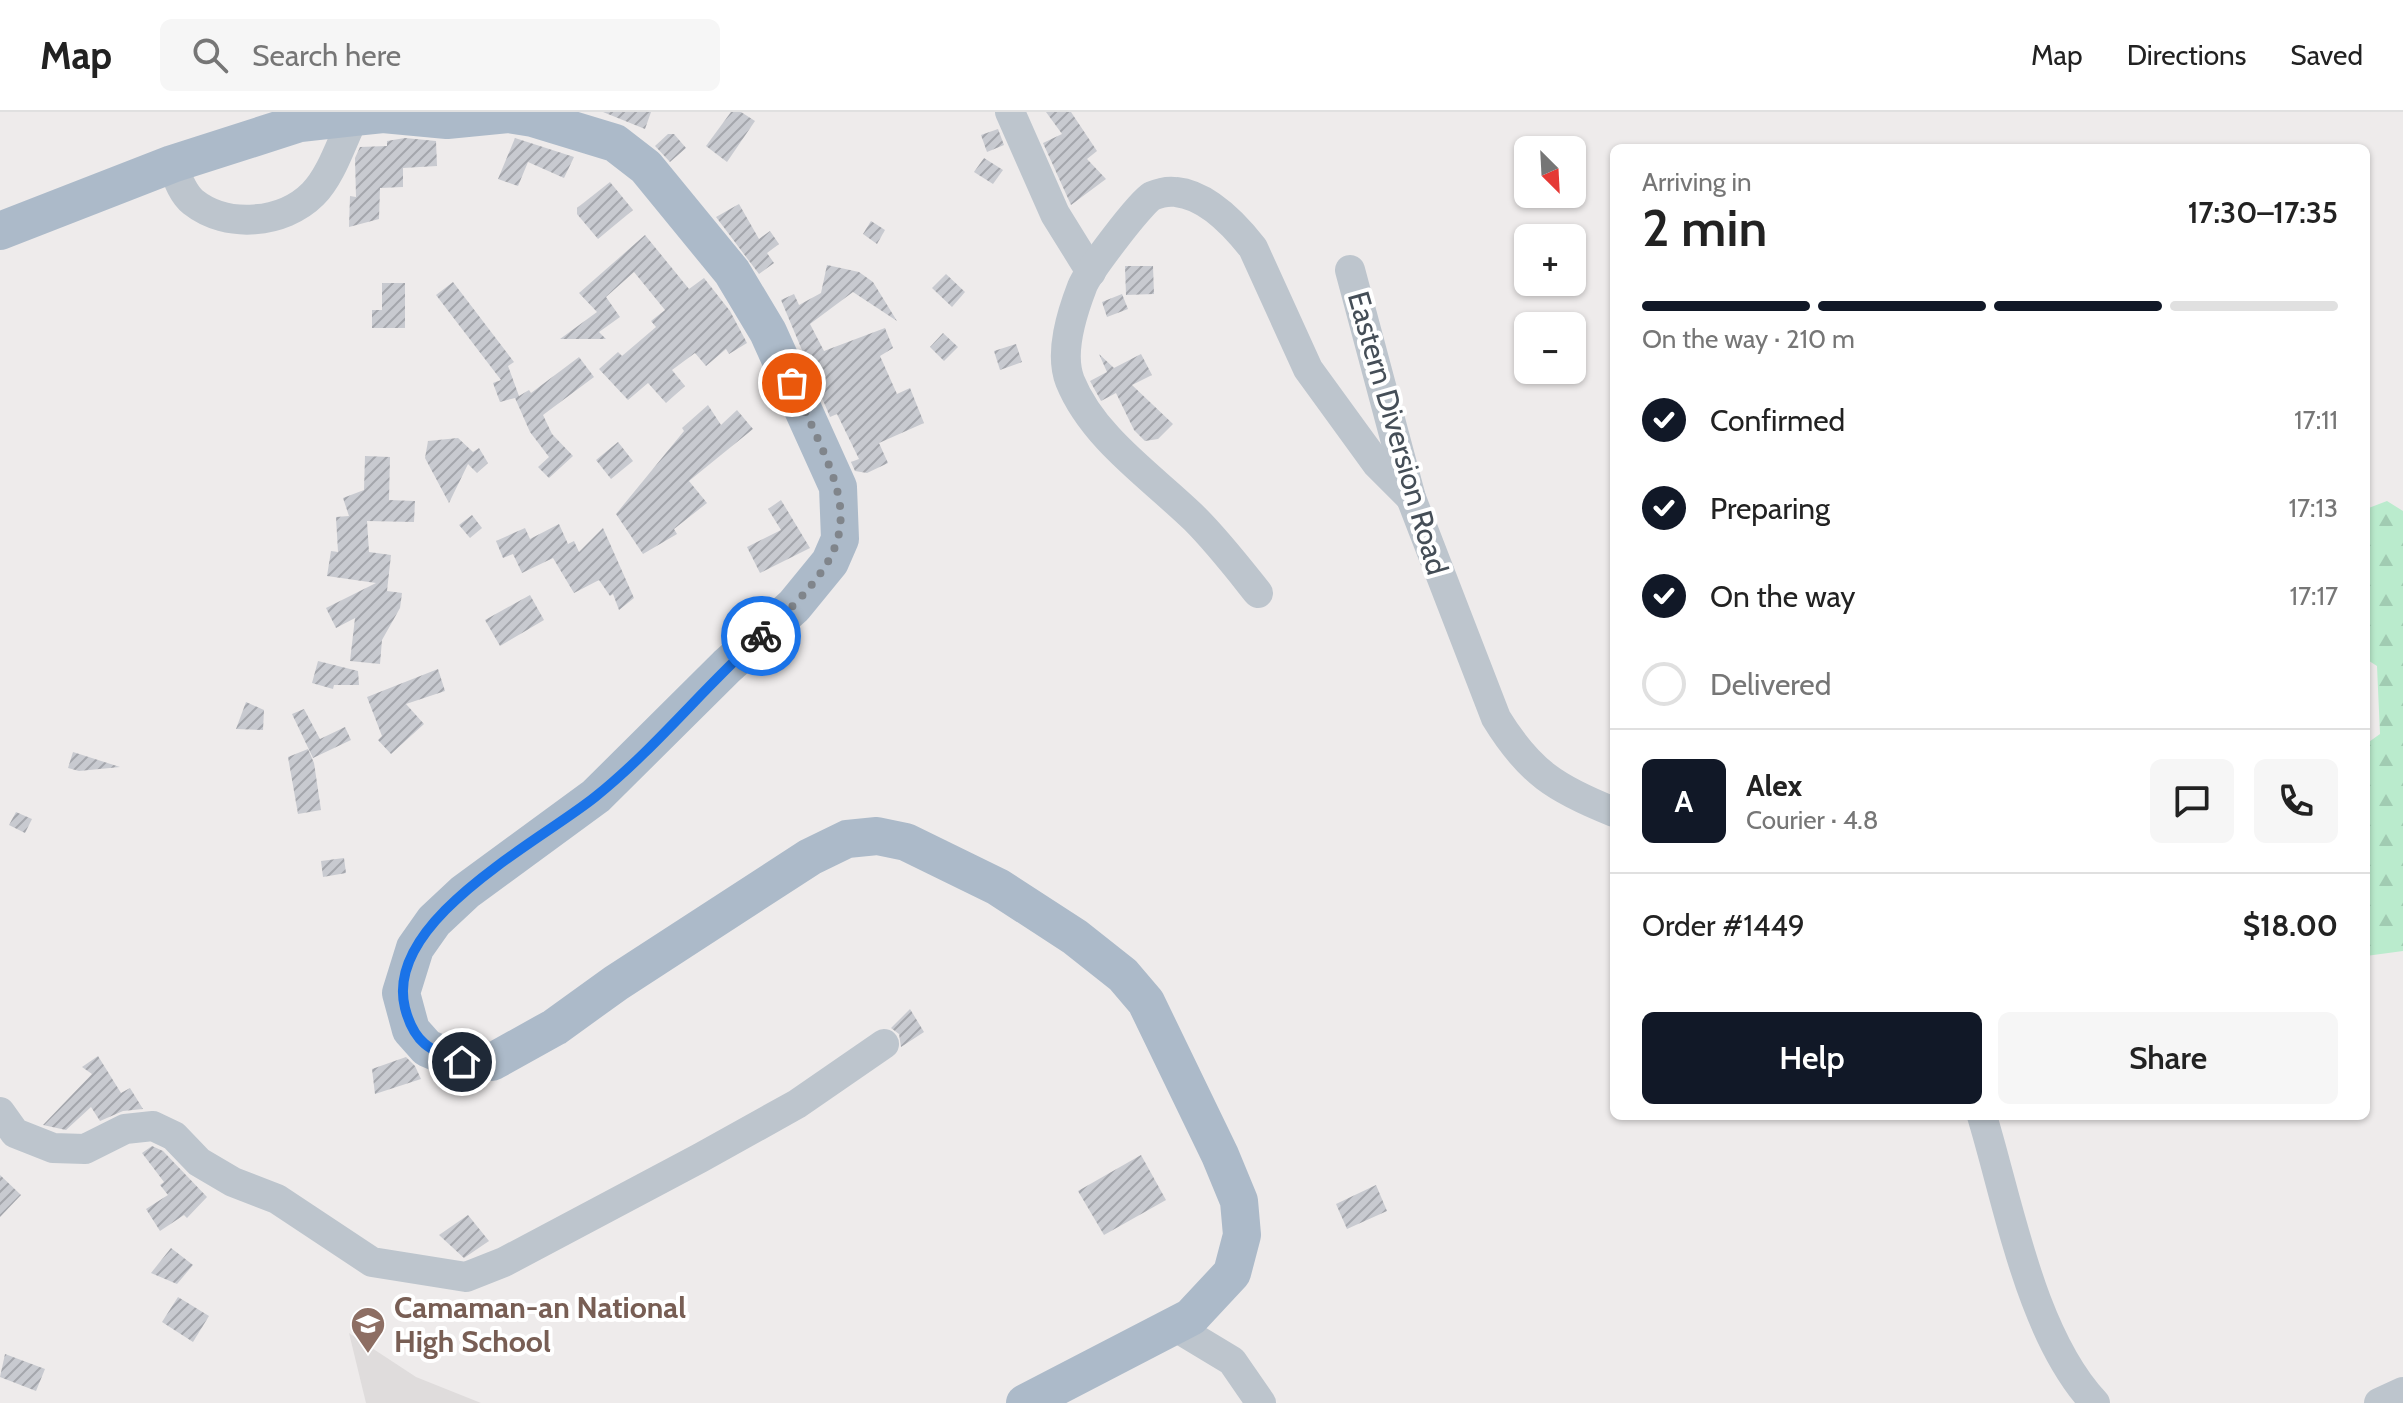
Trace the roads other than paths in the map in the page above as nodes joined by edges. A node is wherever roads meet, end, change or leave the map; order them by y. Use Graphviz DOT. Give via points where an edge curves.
graph roads {
  1 [pos="1010,112"];
  2 [pos="508,113"];
  3 [pos="354,117"];
  4 [pos="172,164"];
  5 [pos="0,231"];
  6 [pos="1350,270"];
  7 [pos="1091,272"];
  8 [pos="1411,498"];
  9 [pos="1258,593"];
  10 [pos="1610,810"];
  11 [pos="884,1044"];
  12 [pos="0,1112"];
  13 [pos="1983,1120"];
  14 [pos="1174,1326"];
  15 [pos="2403,1392"];
  16 [pos="1025,1403"];
  17 [pos="1261,1403"];
  18 [pos="2095,1403"];
  19 [pos="2379,1403"];
  1 -- 7 [label="street" via="1055,214"];
  2 -- 3 [label="main road" via="447,120"];
  2 -- 14 [label="main road" via="592,134 630,152 713,247 768,332 828,461 838,487 840,539 830,562 794,606 596,796 465,892 434,921 415,948 401,993 411,1030 427,1048 448,1057 492,1062 555,1027 810,857 847,839 877,836 906,842 998,887 1075,937 1123,975 1165,1034 1239,1201 1242,1235 1232,1273 1191,1317"];
  3 -- 4 [label="main road" via="300,123"];
  3 -- 4 [label="street" via="316,191 296,209 263,219 221,218 192,201"];
  4 -- 5 [label="main road"];
  6 -- 8 [label="street, Eastern Diversion Road"];
  7 -- 8 [label="street" via="1153,196 1175,192 1198,198 1253,248 1308,369 1389,480"];
  7 -- 9 [label="street" via="1082,285 1065,347 1069,380 1117,447 1197,521"];
  8 -- 10 [label="street, Eastern Diversion Road" via="1480,681 1516,751 1566,793"];
  11 -- 12 [label="street" via="797,1104 504,1262 466,1277 372,1262 277,1199 199,1162 174,1136 153,1126 125,1129 85,1149 53,1148 15,1133"];
  13 -- 18 [label="street" via="2044,1321 2061,1357"];
  14 -- 16 [label="main road"];
  14 -- 17 [label="street" via="1232,1361"];
  15 -- 19 [label="street"];
}
